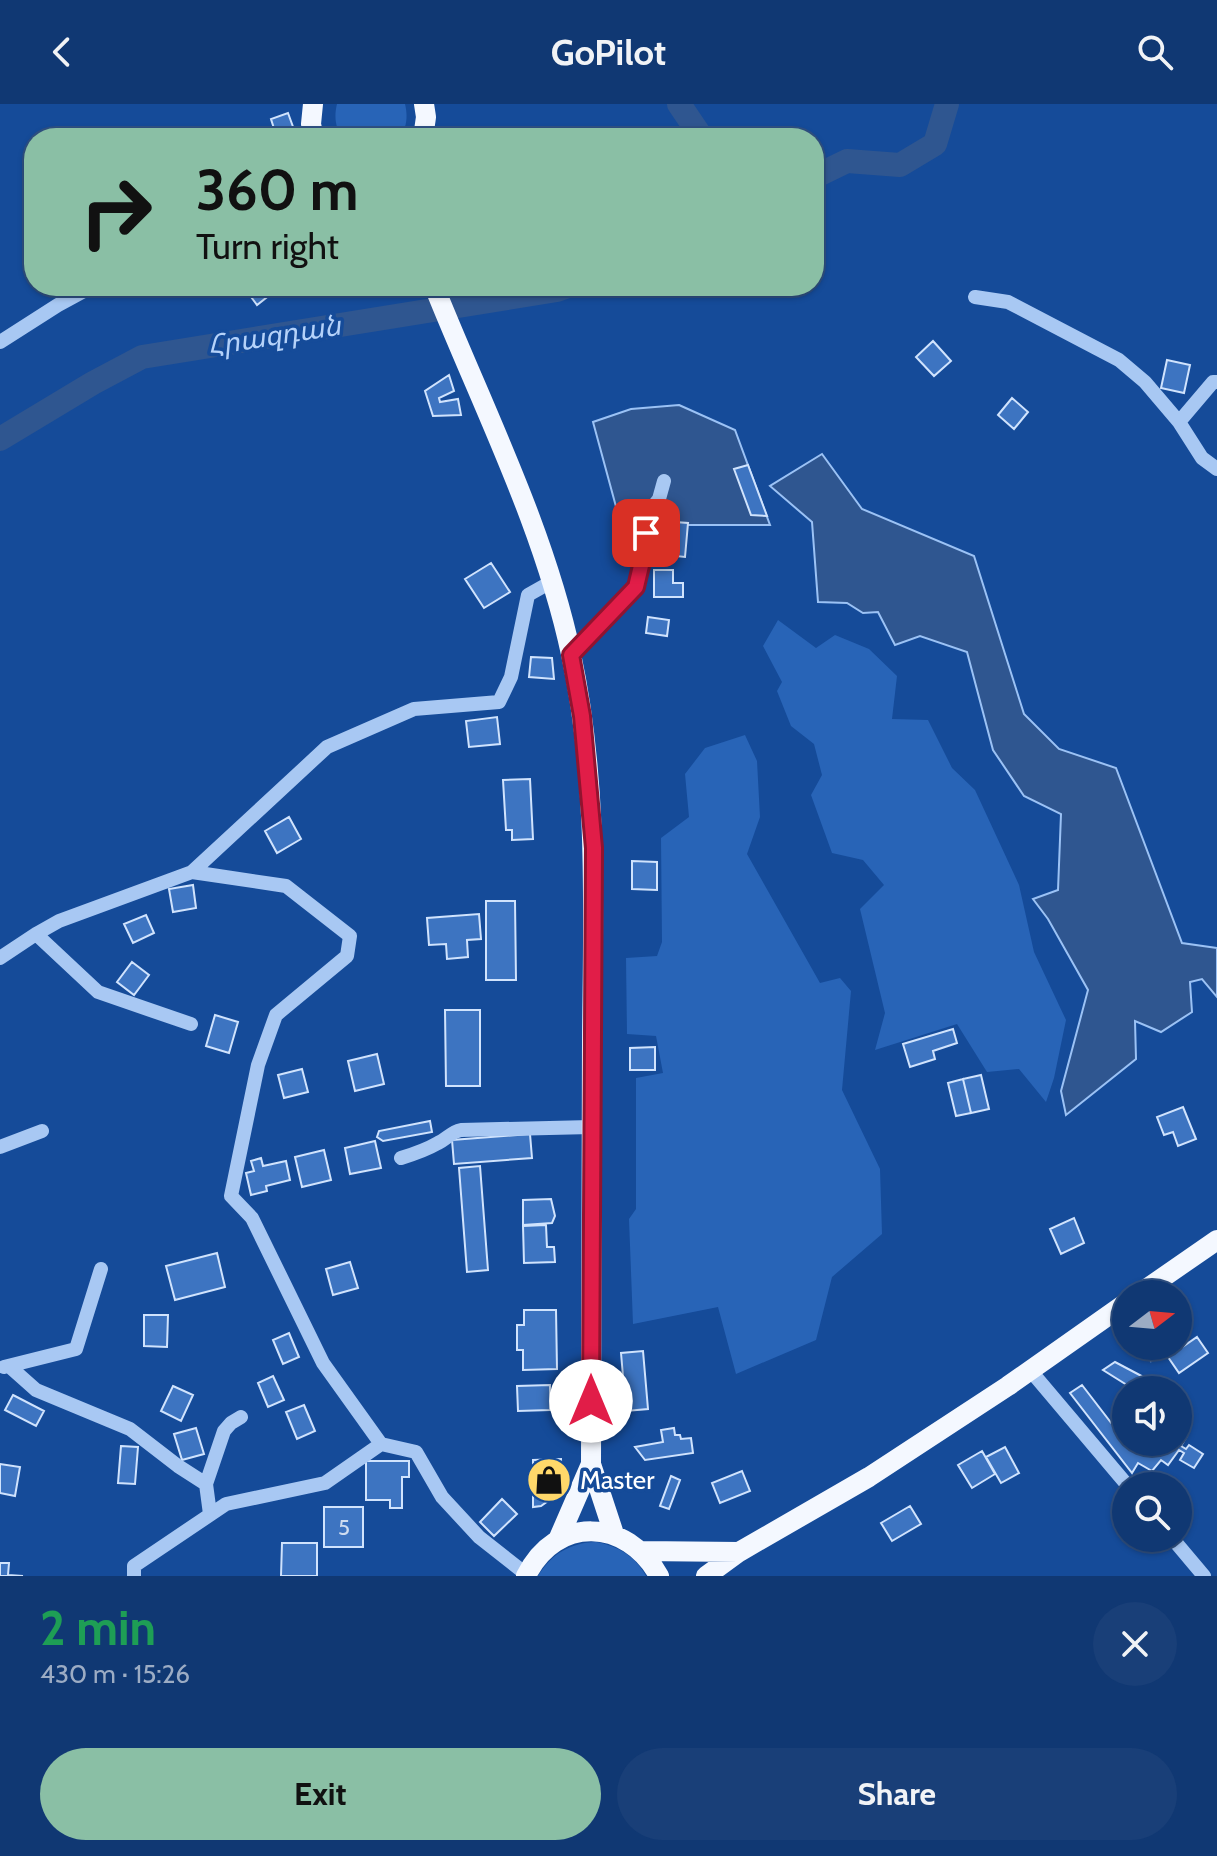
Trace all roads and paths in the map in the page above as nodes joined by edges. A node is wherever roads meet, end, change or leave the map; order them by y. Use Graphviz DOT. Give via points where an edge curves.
graph roads {
  1 [pos="313,104"];
  2 [pos="424,104"];
  3 [pos="312,128"];
  4 [pos="424,128"];
  5 [pos="75,296"];
  6 [pos="438,296"];
  7 [pos="975,297"];
  8 [pos="0,342"];
  9 [pos="1217,382"];
  10 [pos="1179,422"];
  11 [pos="1217,469"];
  12 [pos="664,481"];
  13 [pos="551,582"];
  14 [pos="571,655"];
  15 [pos="192,872"];
  16 [pos="36,934"];
  17 [pos="0,958"];
  18 [pos="191,1024"];
  19 [pos="591,1127"];
  20 [pos="42,1131"];
  21 [pos="0,1147"];
  22 [pos="401,1158"];
  23 [pos="1217,1240"];
  24 [pos="101,1269"];
  25 [pos="1159,1280"];
  26 [pos="1112,1313"];
  27 [pos="5,1367"];
  28 [pos="1030,1370"];
  29 [pos="241,1417"];
  30 [pos="381,1444"];
  31 [pos="591,1464"];
  32 [pos="1116,1472"];
  33 [pos="206,1484"];
  34 [pos="210,1514"];
  35 [pos="614,1534"];
  36 [pos="558,1540"];
  37 [pos="641,1551"];
  38 [pos="739,1552"];
  39 [pos="1184,1552"];
  40 [pos="526,1575"];
  41 [pos="134,1576"];
  42 [pos="659,1576"];
  43 [pos="706,1576"];
  44 [pos="1204,1576"];
  1 -- 3 [label="main road"];
  2 -- 4 [label="main road"];
  5 -- 8 [label="street"];
  6 -- 13 [label="main road"];
  7 -- 10 [label="street" via="1008,302 1119,360"];
  9 -- 10 [label="street"];
  10 -- 11 [label="street" via="1202,458"];
  12 -- 14 [label="street" via="648,513 636,587"];
  13 -- 14 [label="main road"];
  13 -- 15 [label="street" via="528,595 511,677 499,702 414,709 327,747"];
  14 -- 19 [label="main road" via="594,848"];
  15 -- 16 [label="street"];
  15 -- 30 [label="street" via="286,886 350,936 347,956 276,1015 258,1065 231,1196 252,1218 323,1363"];
  16 -- 17 [label="street"];
  16 -- 18 [label="street" via="98,992"];
  19 -- 22 [label="street" via="461,1130"];
  19 -- 31 [label="main road"];
  20 -- 21 [label="street"];
  23 -- 25 [label="main road"];
  24 -- 27 [label="street" via="76,1349"];
  26 -- 28 [label="main road"];
  27 -- 33 [label="street" via="36,1390 130,1429"];
  28 -- 32 [label="street"];
  28 -- 38 [label="main road" via="869,1477"];
  29 -- 33 [label="street" via="224,1431"];
  30 -- 34 [label="street" via="325,1483 226,1504"];
  30 -- 40 [label="street" via="416,1452 442,1497 479,1537"];
  31 -- 35 [label="main road"];
  31 -- 36 [label="main road"];
  33 -- 34 [label="street"];
  34 -- 41 [label="street" via="134,1566"];
  35 -- 36 [label="main road" via="575,1533"];
  35 -- 37 [label="main road"];
  36 -- 40 [label="main road" via="534,1560"];
  37 -- 38 [label="main road"];
  37 -- 42 [label="main road"];
  38 -- 43 [label="main road"];
  39 -- 44 [label="street"];
}
